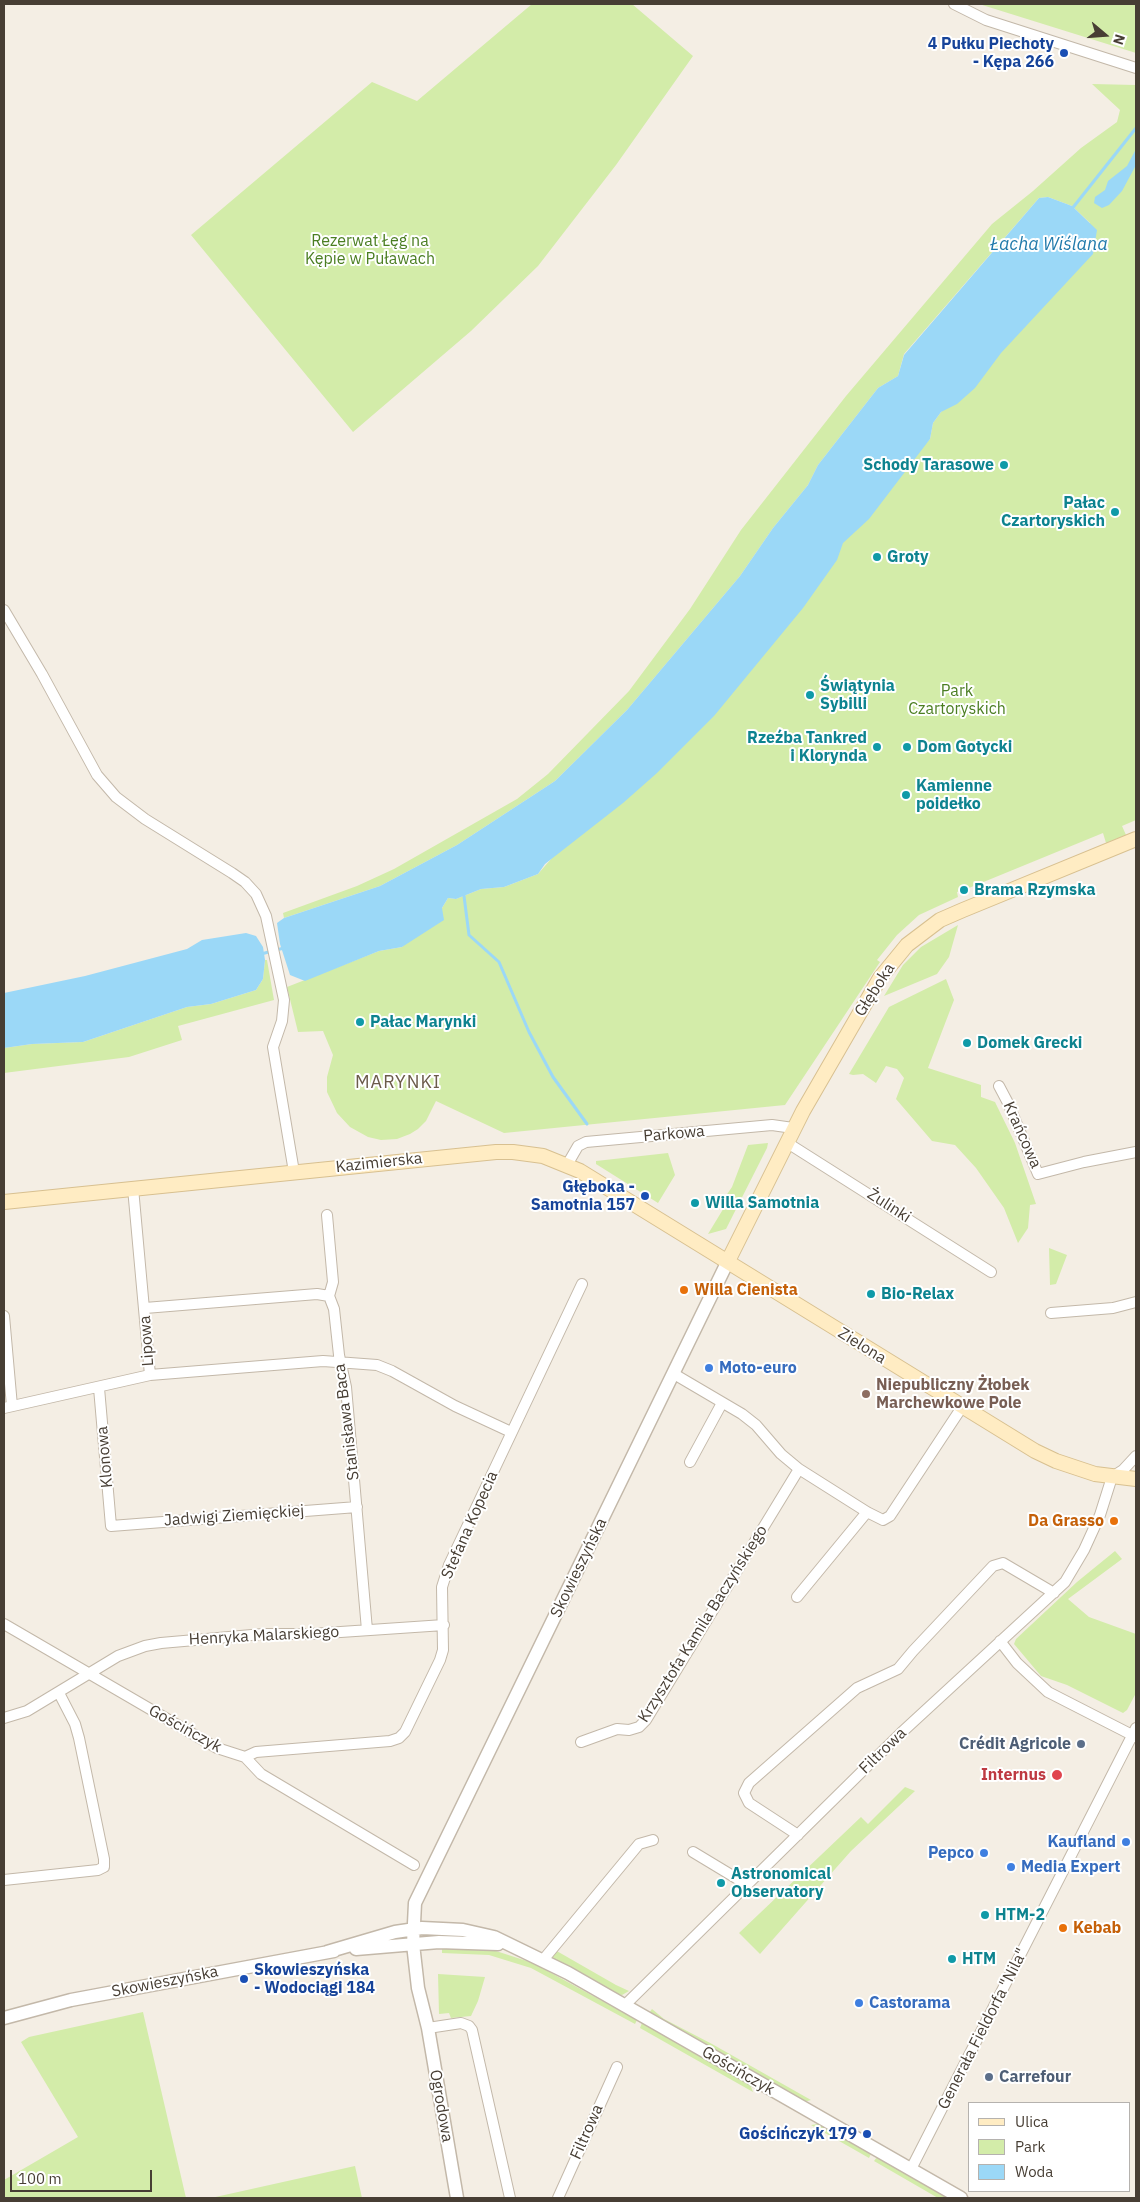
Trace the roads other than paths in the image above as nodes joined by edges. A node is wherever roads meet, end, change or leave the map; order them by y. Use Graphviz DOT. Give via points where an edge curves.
graph roads {
  1 [pos="954,4"];
  2 [pos="1136,68"];
  3 [pos="4,610"];
  4 [pos="1136,839"];
  5 [pos="999,1086"];
  6 [pos="793,1128"];
  7 [pos="786,1142"];
  8 [pos="1136,1152"];
  9 [pos="567,1165"];
  10 [pos="294,1172"];
  11 [pos="134,1188"];
  12 [pos="4,1202"];
  13 [pos="327,1215"];
  14 [pos="728,1261"];
  15 [pos="991,1272"];
  16 [pos="582,1284"];
  17 [pos="329,1296"];
  18 [pos="1136,1302"];
  19 [pos="145,1308"];
  20 [pos="1050,1313"];
  21 [pos="4,1316"];
  22 [pos="340,1361"];
  23 [pos="674,1374"];
  24 [pos="150,1375"];
  25 [pos="99,1388"];
  26 [pos="722,1403"];
  27 [pos="8,1407"];
  28 [pos="962,1407"];
  29 [pos="512,1432"];
  30 [pos="1136,1456"];
  31 [pos="690,1462"];
  32 [pos="799,1469"];
  33 [pos="1112,1477"];
  34 [pos="1136,1479"];
  35 [pos="357,1507"];
  36 [pos="866,1512"];
  37 [pos="111,1526"];
  38 [pos="1054,1593"];
  39 [pos="797,1597"];
  40 [pos="4,1624"];
  41 [pos="444,1625"];
  42 [pos="367,1630"];
  43 [pos="1000,1641"];
  44 [pos="91,1674"];
  45 [pos="59,1693"];
  46 [pos="4,1718"];
  47 [pos="1135,1733"];
  48 [pos="580,1742"];
  49 [pos="245,1757"];
  50 [pos="798,1835"];
  51 [pos="653,1840"];
  52 [pos="693,1852"];
  53 [pos="414,1865"];
  54 [pos="4,1880"];
  55 [pos="746,1884"];
  56 [pos="417,1929"];
  57 [pos="418,1944"];
  58 [pos="513,1946"];
  59 [pos="327,1952"];
  60 [pos="543,1960"];
  61 [pos="624,2006"];
  62 [pos="4,2018"];
  63 [pos="428,2028"];
  64 [pos="617,2067"];
  65 [pos="911,2170"];
  66 [pos="457,2198"];
  67 [pos="510,2198"];
  68 [pos="558,2198"];
  69 [pos="962,2198"];
  1 -- 2 [label="street" via="986,20"];
  3 -- 10 [label="street" via="97,775 116,798 245,882 256,894 266,916 284,1000 282,1021 273,1046"];
  4 -- 6 [label="main road, Głęboka" via="940,920 908,945 880,978"];
  5 -- 8 [label="street, Krańcowa" via="1038,1174"];
  6 -- 7 [label="main road, Głęboka"];
  6 -- 9 [label="street, Parkowa" via="772,1125 586,1142 578,1146"];
  7 -- 14 [label="main road, Głęboka"];
  7 -- 15 [label="street, Żulinki"];
  9 -- 10 [label="main road, Kazimierska" via="543,1156 513,1152"];
  9 -- 14 [label="main road, Kazimierska"];
  10 -- 11 [label="main road, Kazimierska"];
  11 -- 12 [label="main road, Kazimierska"];
  11 -- 19 [label="street, Lipowa"];
  13 -- 17 [label="street, Stanisława Baca" via="333,1282"];
  14 -- 23 [label="street, Skowieszyńska"];
  14 -- 28 [label="main road, Zielona"];
  16 -- 29 [label="street, Stefana Kopecia"];
  17 -- 19 [label="street" via="313,1294"];
  17 -- 22 [label="street, Stanisława Baca" via="334,1309"];
  18 -- 20 [label="street" via="1113,1308"];
  19 -- 24 [label="street, Lipowa"];
  21 -- 27 [label="street"];
  22 -- 24 [label="street"];
  22 -- 29 [label="street" via="385,1368"];
  22 -- 35 [label="street, Stanisława Baca" via="346,1387"];
  23 -- 26 [label="street"];
  23 -- 56 [label="street, Skowieszyńska" via="431,1874"];
  24 -- 25 [label="street, Lipowa"];
  25 -- 27 [label="street, Lipowa"];
  25 -- 37 [label="street, Klonowa"];
  26 -- 31 [label="street"];
  26 -- 32 [label="street" via="756,1425"];
  28 -- 33 [label="main road, Zielona" via="1056,1461"];
  28 -- 36 [label="street" via="890,1516 883,1520"];
  29 -- 41 [label="street, Stefana Kopecia" via="444,1577"];
  30 -- 33 [label="street" via="1124,1470"];
  32 -- 36 [label="street"];
  32 -- 48 [label="street, Krzysztofa Kamila Baczyńskiego" via="646,1720 639,1727 617,1729"];
  33 -- 34 [label="main road, Zielona"];
  33 -- 38 [label="street, Filtrowa" via="1084,1550 1065,1582"];
  35 -- 37 [label="street, Jadwigi Ziemięckiej"];
  35 -- 42 [label="street, Stanisława Baca"];
  36 -- 39 [label="street"];
  38 -- 43 [label="street, Filtrowa"];
  38 -- 50 [label="street" via="1003,1563 993,1566 898,1669 857,1688 749,1783 744,1793 749,1803"];
  40 -- 44 [label="street, Gościńczyk"];
  41 -- 42 [label="street, Henryka Malarskiego"];
  41 -- 49 [label="street, Stefana Kopecia" via="440,1660 405,1732 399,1738 256,1752"];
  42 -- 44 [label="street, Henryka Malarskiego" via="263,1634 161,1643 118,1656"];
  43 -- 47 [label="street" via="1048,1692"];
  43 -- 50 [label="street, Filtrowa"];
  44 -- 45 [label="street, Henryka Malarskiego"];
  44 -- 49 [label="street, Gościńczyk" via="217,1748"];
  45 -- 46 [label="street, Henryka Malarskiego" via="27,1711"];
  45 -- 54 [label="street" via="79,1738 104,1867"];
  47 -- 65 [label="street, Generała Fieldorfa \"Nila\""];
  49 -- 53 [label="street, Gościńczyk" via="256,1771"];
  50 -- 55 [label="street, Filtrowa"];
  51 -- 60 [label="street" via="639,1844"];
  52 -- 55 [label="street"];
  55 -- 61 [label="street, Filtrowa"];
  56 -- 57 [label="street, Skowieszyńska"];
  56 -- 58 [label="street, Gościńczyk" via="481,1933"];
  56 -- 59 [label="street, Skowieszyńska"];
  57 -- 58 [label="street, Gościńczyk" via="463,1942"];
  57 -- 59 [label="street, Skowieszyńska"];
  57 -- 63 [label="street, Ogrodowa" via="418,1988"];
  58 -- 60 [label="street, Gościńczyk"];
  59 -- 62 [label="street, Skowieszyńska" via="71,2000"];
  60 -- 61 [label="street, Gościńczyk"];
  61 -- 65 [label="street, Gościńczyk"];
  63 -- 66 [label="street, Ogrodowa"];
  63 -- 67 [label="street" via="461,2023 470,2026"];
  64 -- 68 [label="street, Filtrowa"];
  65 -- 69 [label="street, Gościńczyk"];
}
